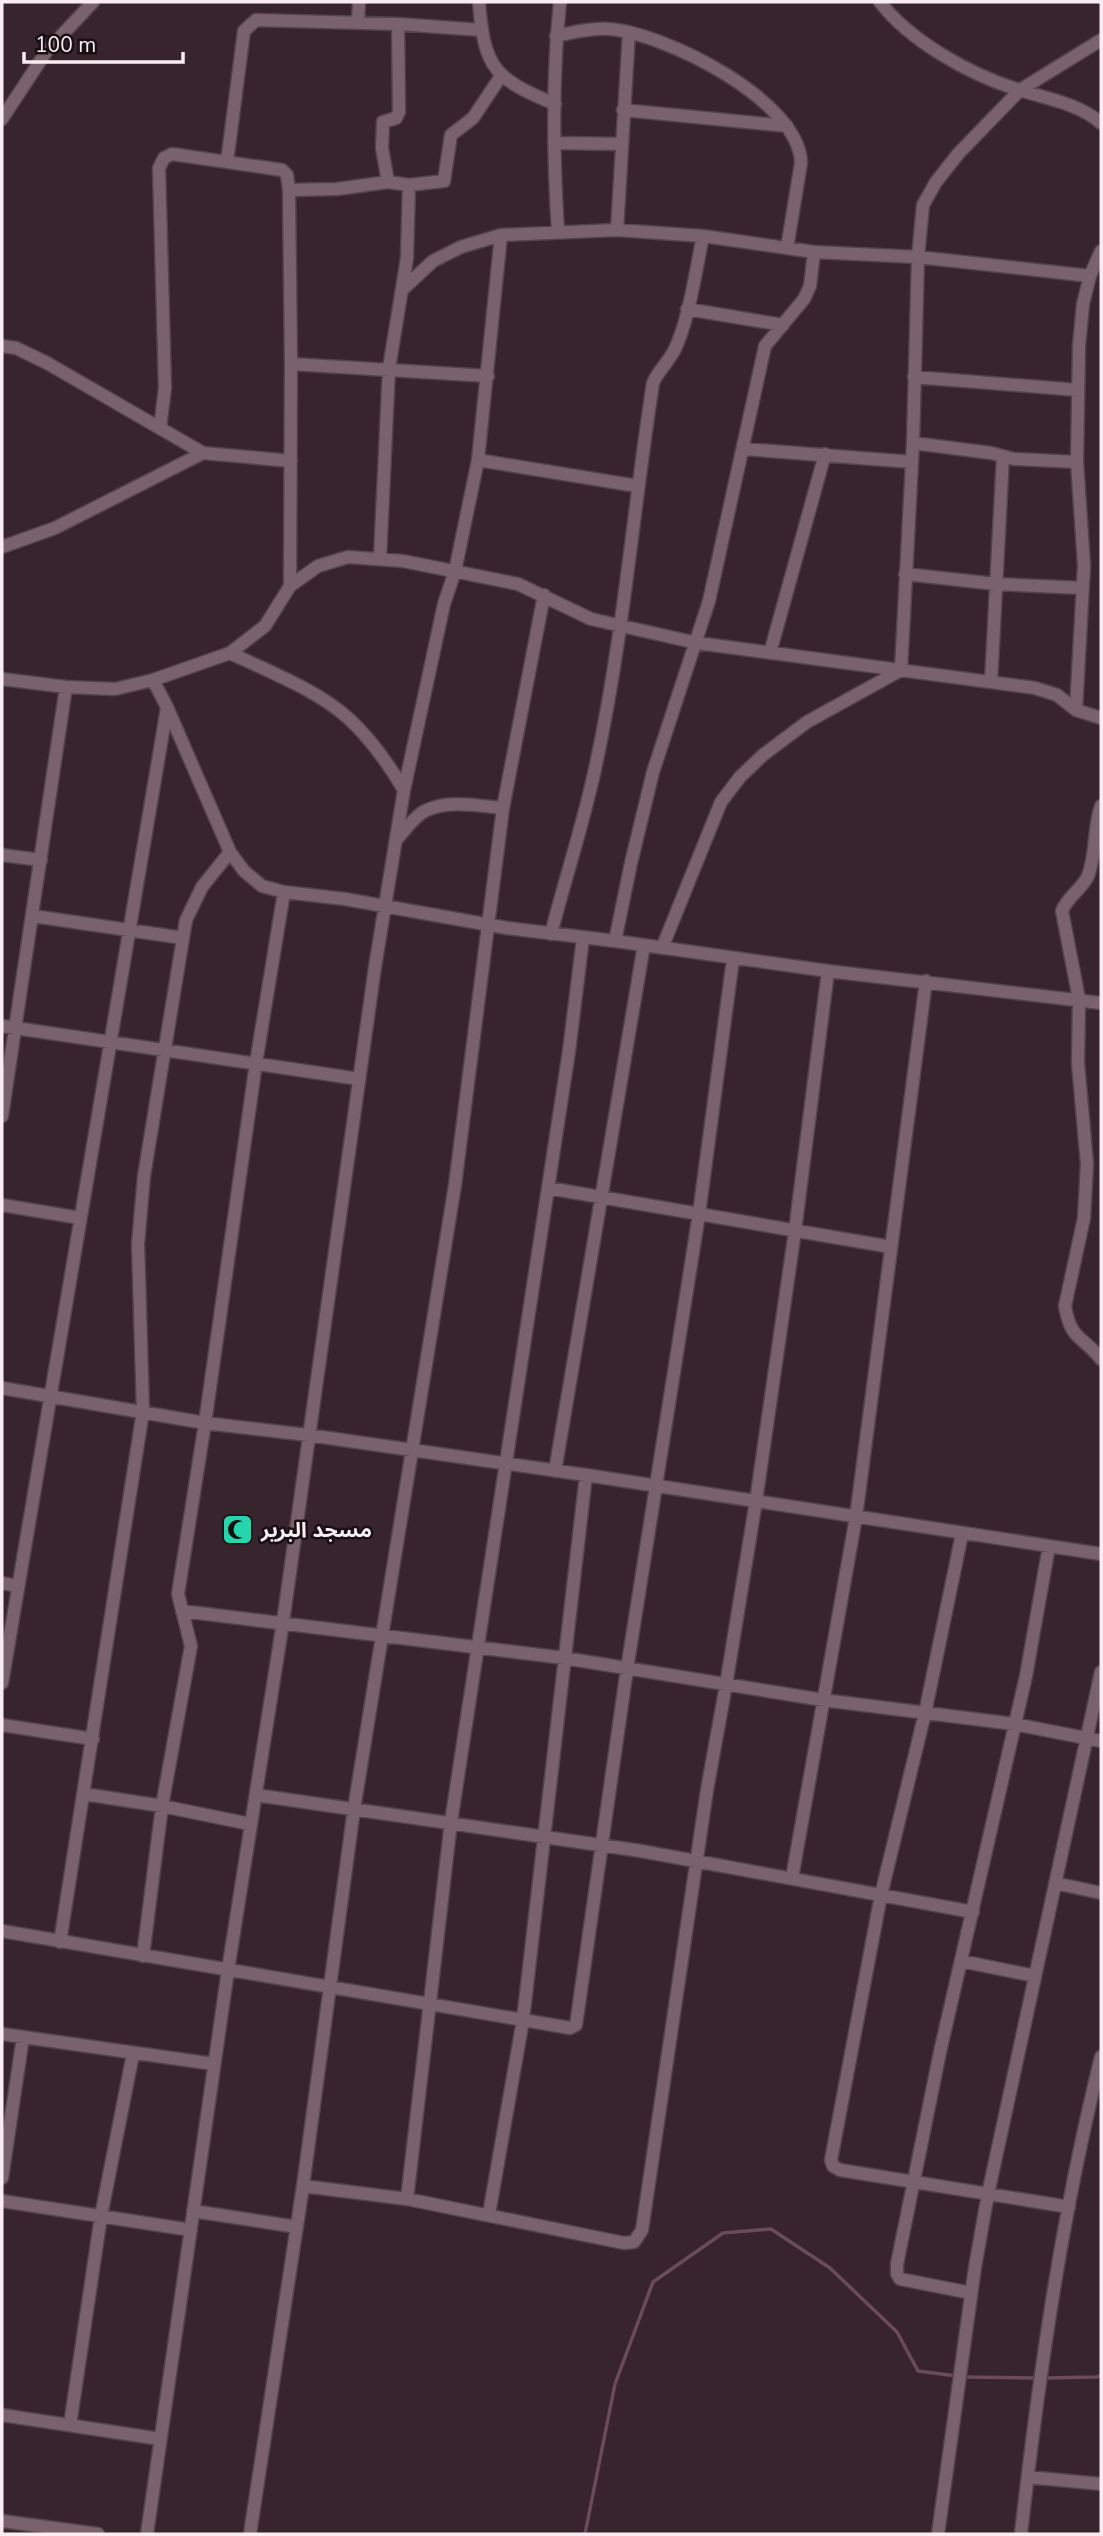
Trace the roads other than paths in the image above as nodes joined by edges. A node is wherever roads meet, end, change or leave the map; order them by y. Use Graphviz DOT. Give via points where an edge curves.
graph roads {
  1 [pos="93,2"];
  2 [pos="359,2"];
  3 [pos="479,2"];
  4 [pos="560,2"];
  5 [pos="880,2"];
  6 [pos="358,23"];
  7 [pos="398,24"];
  8 [pos="481,30"];
  9 [pos="629,32"];
  10 [pos="556,36"];
  11 [pos="1101,40"];
  12 [pos="501,76"];
  13 [pos="1020,90"];
  14 [pos="555,104"];
  15 [pos="623,110"];
  16 [pos="2,119"];
  17 [pos="1101,123"];
  18 [pos="787,127"];
  19 [pos="554,144"];
  20 [pos="621,144"];
  21 [pos="227,162"];
  22 [pos="388,182"];
  23 [pos="409,185"];
  24 [pos="289,190"];
  25 [pos="617,230"];
  26 [pos="558,231"];
  27 [pos="501,235"];
  28 [pos="703,236"];
  29 [pos="787,248"];
  30 [pos="1101,251"];
  31 [pos="814,252"];
  32 [pos="918,257"];
  33 [pos="1090,276"];
  34 [pos="404,288"];
  35 [pos="687,309"];
  36 [pos="783,325"];
  37 [pos="2,346"];
  38 [pos="291,364"];
  39 [pos="389,368"];
  40 [pos="488,376"];
  41 [pos="914,377"];
  42 [pos="1078,390"];
  43 [pos="160,428"];
  44 [pos="913,443"];
  45 [pos="744,449"];
  46 [pos="204,453"];
  47 [pos="825,454"];
  48 [pos="1003,456"];
  49 [pos="478,460"];
  50 [pos="291,461"];
  51 [pos="912,462"];
  52 [pos="1077,462"];
  53 [pos="637,486"];
  54 [pos="2,547"];
  55 [pos="380,558"];
  56 [pos="455,571"];
  57 [pos="905,574"];
  58 [pos="996,584"];
  59 [pos="290,586"];
  60 [pos="1083,588"];
  61 [pos="544,595"];
  62 [pos="620,625"];
  63 [pos="697,643"];
  64 [pos="230,653"];
  65 [pos="770,653"];
  66 [pos="901,670"];
  67 [pos="2,678"];
  68 [pos="153,680"];
  69 [pos="991,682"];
  70 [pos="66,687"];
  71 [pos="167,707"];
  72 [pos="1076,710"];
  73 [pos="1101,718"];
  74 [pos="404,790"];
  75 [pos="1101,806"];
  76 [pos="503,808"];
  77 [pos="397,839"];
  78 [pos="230,852"];
  79 [pos="2,855"];
  80 [pos="41,860"];
  81 [pos="284,892"];
  82 [pos="386,907"];
  83 [pos="33,916"];
  84 [pos="490,925"];
  85 [pos="128,930"];
  86 [pos="551,934"];
  87 [pos="183,938"];
  88 [pos="583,938"];
  89 [pos="615,941"];
  90 [pos="644,945"];
  91 [pos="662,948"];
  92 [pos="733,959"];
  93 [pos="828,971"];
  94 [pos="926,981"];
  95 [pos="1079,999"];
  96 [pos="1101,1003"];
  97 [pos="2,1026"];
  98 [pos="15,1028"];
  99 [pos="109,1043"];
  100 [pos="165,1050"];
  101 [pos="256,1063"];
  102 [pos="359,1079"];
  103 [pos="2,1116"];
  104 [pos="548,1188"];
  105 [pos="603,1198"];
  106 [pos="2,1205"];
  107 [pos="699,1214"];
  108 [pos="80,1218"];
  109 [pos="795,1231"];
  110 [pos="891,1247"];
  111 [pos="1101,1359"];
  112 [pos="2,1388"];
  113 [pos="50,1396"];
  114 [pos="143,1411"];
  115 [pos="205,1423"];
  116 [pos="308,1435"];
  117 [pos="411,1449"];
  118 [pos="507,1463"];
  119 [pos="555,1471"];
  120 [pos="586,1475"];
  121 [pos="657,1487"];
  122 [pos="756,1501"];
  123 [pos="856,1517"];
  124 [pos="962,1534"];
  125 [pos="1049,1546"];
  126 [pos="1101,1554"];
  127 [pos="2,1583"];
  128 [pos="17,1586"];
  129 [pos="182,1611"];
  130 [pos="283,1622"];
  131 [pos="383,1635"];
  132 [pos="480,1647"];
  133 [pos="564,1658"];
  134 [pos="627,1669"];
  135 [pos="1101,1672"];
  136 [pos="2,1683"];
  137 [pos="726,1685"];
  138 [pos="823,1700"];
  139 [pos="925,1713"];
  140 [pos="1014,1724"];
  141 [pos="2,1725"];
  142 [pos="93,1739"];
  143 [pos="1095,1739"];
  144 [pos="84,1794"];
  145 [pos="256,1795"];
  146 [pos="162,1806"];
  147 [pos="354,1810"];
  148 [pos="451,1822"];
  149 [pos="250,1824"];
  150 [pos="545,1838"];
  151 [pos="601,1845"];
  152 [pos="697,1861"];
  153 [pos="792,1878"];
  154 [pos="1055,1883"];
  155 [pos="1101,1892"];
  156 [pos="881,1895"];
  157 [pos="973,1912"];
  158 [pos="2,1931"];
  159 [pos="60,1942"];
  160 [pos="143,1956"];
  161 [pos="961,1961"];
  162 [pos="228,1970"];
  163 [pos="1035,1976"];
  164 [pos="328,1987"];
  165 [pos="430,2004"];
  166 [pos="523,2020"];
  167 [pos="2,2034"];
  168 [pos="23,2037"];
  169 [pos="133,2054"];
  170 [pos="1101,2057"];
  171 [pos="214,2064"];
  172 [pos="2,2178"];
  173 [pos="915,2182"];
  174 [pos="303,2186"];
  175 [pos="988,2194"];
  176 [pos="407,2199"];
  177 [pos="2,2202"];
  178 [pos="1069,2207"];
  179 [pos="193,2211"];
  180 [pos="489,2214"];
  181 [pos="101,2216"];
  182 [pos="297,2227"];
  183 [pos="191,2230"];
  184 [pos="971,2293"];
  185 [pos="2,2415"];
  186 [pos="71,2425"];
  187 [pos="160,2439"];
  188 [pos="1028,2477"];
  189 [pos="1101,2484"];
  190 [pos="2,2521"];
  191 [pos="98,2534"];
  192 [pos="147,2534"];
  193 [pos="250,2534"];
  194 [pos="938,2534"];
  195 [pos="1021,2534"];
  1 -- 16 [label="street" via="46,52"];
  2 -- 6 [label="street"];
  3 -- 8 [label="street"];
  4 -- 10 [label="street"];
  5 -- 13 [label="street" via="907,30 932,47 995,82"];
  6 -- 7 [label="street"];
  6 -- 21 [label="street" via="257,20 247,27"];
  7 -- 8 [label="street"];
  7 -- 22 [label="street" via="399,112 383,122 381,139"];
  8 -- 12 [label="street"];
  9 -- 10 [label="street" via="589,29"];
  9 -- 15 [label="street"];
  9 -- 18 [label="street" via="722,71"];
  10 -- 14 [label="street"];
  11 -- 13 [label="street"];
  12 -- 14 [label="street"];
  12 -- 23 [label="street" via="473,118 451,135 444,181"];
  13 -- 17 [label="street" via="1060,102"];
  13 -- 32 [label="street" via="936,182 923,205"];
  14 -- 19 [label="street"];
  15 -- 18 [label="street"];
  15 -- 20 [label="street"];
  18 -- 29 [label="street" via="797,140 801,163"];
  19 -- 20 [label="street"];
  19 -- 26 [label="street"];
  20 -- 25 [label="street"];
  21 -- 24 [label="street" via="282,170"];
  21 -- 43 [label="street" via="172,154 159,168 165,388"];
  22 -- 23 [label="street"];
  22 -- 24 [label="street"];
  23 -- 34 [label="street"];
  24 -- 38 [label="street"];
  25 -- 26 [label="street"];
  25 -- 28 [label="street"];
  26 -- 27 [label="street"];
  27 -- 34 [label="street" via="433,261"];
  27 -- 40 [label="street"];
  28 -- 29 [label="street"];
  28 -- 35 [label="street"];
  29 -- 31 [label="street"];
  30 -- 33 [label="street"];
  31 -- 32 [label="street"];
  31 -- 36 [label="street" via="807,293"];
  32 -- 33 [label="street"];
  32 -- 41 [label="street"];
  33 -- 42 [label="street" via="1083,304"];
  34 -- 39 [label="street"];
  35 -- 36 [label="street"];
  35 -- 53 [label="street" via="674,352 653,383"];
  36 -- 45 [label="street" via="765,346"];
  37 -- 43 [label="street" via="47,363"];
  38 -- 39 [label="street"];
  38 -- 50 [label="street"];
  39 -- 40 [label="street"];
  39 -- 55 [label="street"];
  40 -- 49 [label="street"];
  41 -- 42 [label="street"];
  41 -- 44 [label="street"];
  42 -- 52 [label="street"];
  43 -- 46 [label="street"];
  44 -- 48 [label="street"];
  44 -- 51 [label="street"];
  45 -- 47 [label="street"];
  45 -- 63 [label="street"];
  46 -- 50 [label="street"];
  46 -- 54 [label="street" via="55,528"];
  47 -- 51 [label="street"];
  47 -- 65 [label="street"];
  48 -- 52 [label="street"];
  48 -- 58 [label="street"];
  49 -- 53 [label="street"];
  49 -- 56 [label="street"];
  50 -- 59 [label="street"];
  51 -- 57 [label="street"];
  52 -- 60 [label="street"];
  53 -- 62 [label="street"];
  55 -- 56 [label="street"];
  55 -- 59 [label="street" via="348,557 318,566"];
  56 -- 61 [label="street" via="518,584"];
  56 -- 74 [label="street"];
  57 -- 58 [label="street"];
  57 -- 66 [label="street"];
  58 -- 60 [label="street"];
  58 -- 69 [label="street"];
  59 -- 64 [label="street" via="265,626"];
  60 -- 72 [label="street"];
  61 -- 62 [label="street" via="591,619"];
  61 -- 76 [label="street"];
  62 -- 63 [label="street"];
  62 -- 86 [label="street" via="595,768"];
  63 -- 65 [label="street"];
  63 -- 89 [label="street" via="653,772"];
  64 -- 68 [label="street"];
  64 -- 74 [label="street" via="346,717 386,759"];
  65 -- 66 [label="street"];
  66 -- 69 [label="street"];
  66 -- 91 [label="street" via="807,722 740,777 721,802"];
  67 -- 70 [label="street"];
  68 -- 70 [label="street" via="115,689"];
  68 -- 71 [label="street"];
  69 -- 72 [label="street" via="1057,695"];
  70 -- 80 [label="street"];
  71 -- 78 [label="street"];
  71 -- 85 [label="street"];
  72 -- 73 [label="street"];
  74 -- 77 [label="street"];
  75 -- 95 [label="street" via="1093,863 1062,911"];
  76 -- 77 [label="street" via="435,807 423,811"];
  76 -- 84 [label="street"];
  77 -- 82 [label="street"];
  78 -- 81 [label="street" via="262,886"];
  78 -- 87 [label="street" via="202,887"];
  79 -- 80 [label="street"];
  80 -- 83 [label="street"];
  81 -- 82 [label="street"];
  81 -- 101 [label="street"];
  82 -- 84 [label="street"];
  82 -- 102 [label="street"];
  83 -- 85 [label="street"];
  83 -- 98 [label="street"];
  84 -- 86 [label="street"];
  84 -- 117 [label="street" via="455,1185"];
  85 -- 87 [label="street"];
  85 -- 99 [label="street"];
  86 -- 88 [label="street"];
  87 -- 100 [label="street"];
  88 -- 89 [label="street"];
  88 -- 104 [label="street"];
  89 -- 90 [label="street"];
  90 -- 91 [label="street"];
  90 -- 105 [label="street"];
  91 -- 92 [label="street"];
  92 -- 93 [label="street"];
  92 -- 107 [label="street"];
  93 -- 94 [label="street"];
  93 -- 109 [label="street"];
  94 -- 95 [label="street"];
  94 -- 110 [label="street"];
  95 -- 96 [label="street"];
  95 -- 111 [label="street" via="1078,1063 1087,1164 1084,1219 1065,1306 1074,1335"];
  97 -- 98 [label="street"];
  98 -- 99 [label="street"];
  98 -- 103 [label="street"];
  99 -- 100 [label="street"];
  99 -- 108 [label="street"];
  100 -- 101 [label="street"];
  100 -- 114 [label="street" via="138,1244"];
  101 -- 102 [label="street"];
  101 -- 115 [label="street"];
  102 -- 116 [label="street"];
  104 -- 105 [label="street"];
  104 -- 118 [label="street"];
  105 -- 107 [label="street"];
  105 -- 119 [label="street"];
  106 -- 108 [label="street"];
  107 -- 109 [label="street"];
  107 -- 121 [label="street"];
  108 -- 113 [label="street"];
  109 -- 110 [label="street"];
  109 -- 122 [label="street"];
  110 -- 123 [label="street"];
  112 -- 113 [label="street"];
  113 -- 114 [label="street"];
  113 -- 128 [label="street"];
  114 -- 115 [label="street"];
  114 -- 142 [label="street"];
  115 -- 116 [label="street"];
  115 -- 129 [label="street" via="178,1594"];
  116 -- 117 [label="street"];
  116 -- 130 [label="street"];
  117 -- 118 [label="street"];
  117 -- 131 [label="street"];
  118 -- 119 [label="street"];
  118 -- 132 [label="street"];
  119 -- 120 [label="street"];
  120 -- 121 [label="street"];
  120 -- 133 [label="street"];
  121 -- 122 [label="street"];
  121 -- 134 [label="street"];
  122 -- 123 [label="street"];
  122 -- 137 [label="street"];
  123 -- 124 [label="street"];
  123 -- 138 [label="street"];
  124 -- 125 [label="street"];
  124 -- 139 [label="street"];
  125 -- 126 [label="street"];
  125 -- 140 [label="street"];
  127 -- 128 [label="street"];
  128 -- 136 [label="street"];
  129 -- 130 [label="street"];
  129 -- 146 [label="street" via="191,1646"];
  130 -- 131 [label="street"];
  130 -- 145 [label="street"];
  131 -- 132 [label="street"];
  131 -- 147 [label="street"];
  132 -- 133 [label="street"];
  132 -- 148 [label="street"];
  133 -- 134 [label="street"];
  133 -- 150 [label="street"];
  134 -- 137 [label="street"];
  134 -- 151 [label="street"];
  135 -- 143 [label="street"];
  137 -- 138 [label="street"];
  137 -- 152 [label="street"];
  138 -- 139 [label="street"];
  138 -- 153 [label="street"];
  139 -- 140 [label="street"];
  139 -- 156 [label="street"];
  140 -- 143 [label="street"];
  140 -- 157 [label="street"];
  141 -- 142 [label="street"];
  142 -- 144 [label="street"];
  143 -- 154 [label="street"];
  144 -- 146 [label="street"];
  144 -- 159 [label="street"];
  145 -- 147 [label="street"];
  145 -- 149 [label="street"];
  146 -- 149 [label="street"];
  146 -- 160 [label="street"];
  147 -- 148 [label="street"];
  147 -- 164 [label="street"];
  148 -- 150 [label="street"];
  148 -- 165 [label="street"];
  149 -- 162 [label="street"];
  150 -- 151 [label="street"];
  150 -- 166 [label="street"];
  151 -- 152 [label="street"];
  151 -- 166 [label="street" via="576,2025 570,2028"];
  152 -- 153 [label="street"];
  152 -- 180 [label="street" via="642,2231 634,2242 624,2243"];
  153 -- 156 [label="street"];
  154 -- 155 [label="street"];
  154 -- 163 [label="street"];
  156 -- 157 [label="street"];
  156 -- 173 [label="street" via="831,2160 840,2169"];
  157 -- 161 [label="street"];
  158 -- 159 [label="street"];
  159 -- 160 [label="street"];
  160 -- 162 [label="street"];
  161 -- 163 [label="street"];
  161 -- 173 [label="street"];
  162 -- 164 [label="street"];
  162 -- 171 [label="street"];
  163 -- 175 [label="street"];
  164 -- 165 [label="street"];
  164 -- 174 [label="street"];
  165 -- 166 [label="street"];
  165 -- 176 [label="street"];
  166 -- 180 [label="street"];
  167 -- 168 [label="street"];
  168 -- 169 [label="street"];
  168 -- 172 [label="street"];
  169 -- 171 [label="street"];
  169 -- 181 [label="street"];
  170 -- 178 [label="street"];
  171 -- 179 [label="street"];
  173 -- 175 [label="street"];
  173 -- 184 [label="street" via="897,2274 900,2280"];
  174 -- 176 [label="street"];
  174 -- 182 [label="street"];
  175 -- 178 [label="street"];
  175 -- 184 [label="street"];
  176 -- 180 [label="street"];
  177 -- 181 [label="street"];
  178 -- 188 [label="street"];
  179 -- 182 [label="street"];
  179 -- 183 [label="street"];
  181 -- 183 [label="street"];
  181 -- 186 [label="street"];
  182 -- 193 [label="street"];
  183 -- 187 [label="street"];
  184 -- 194 [label="street"];
  185 -- 186 [label="street"];
  186 -- 187 [label="street"];
  187 -- 192 [label="street"];
  188 -- 189 [label="street"];
  188 -- 195 [label="street"];
  190 -- 191 [label="street"];
}
